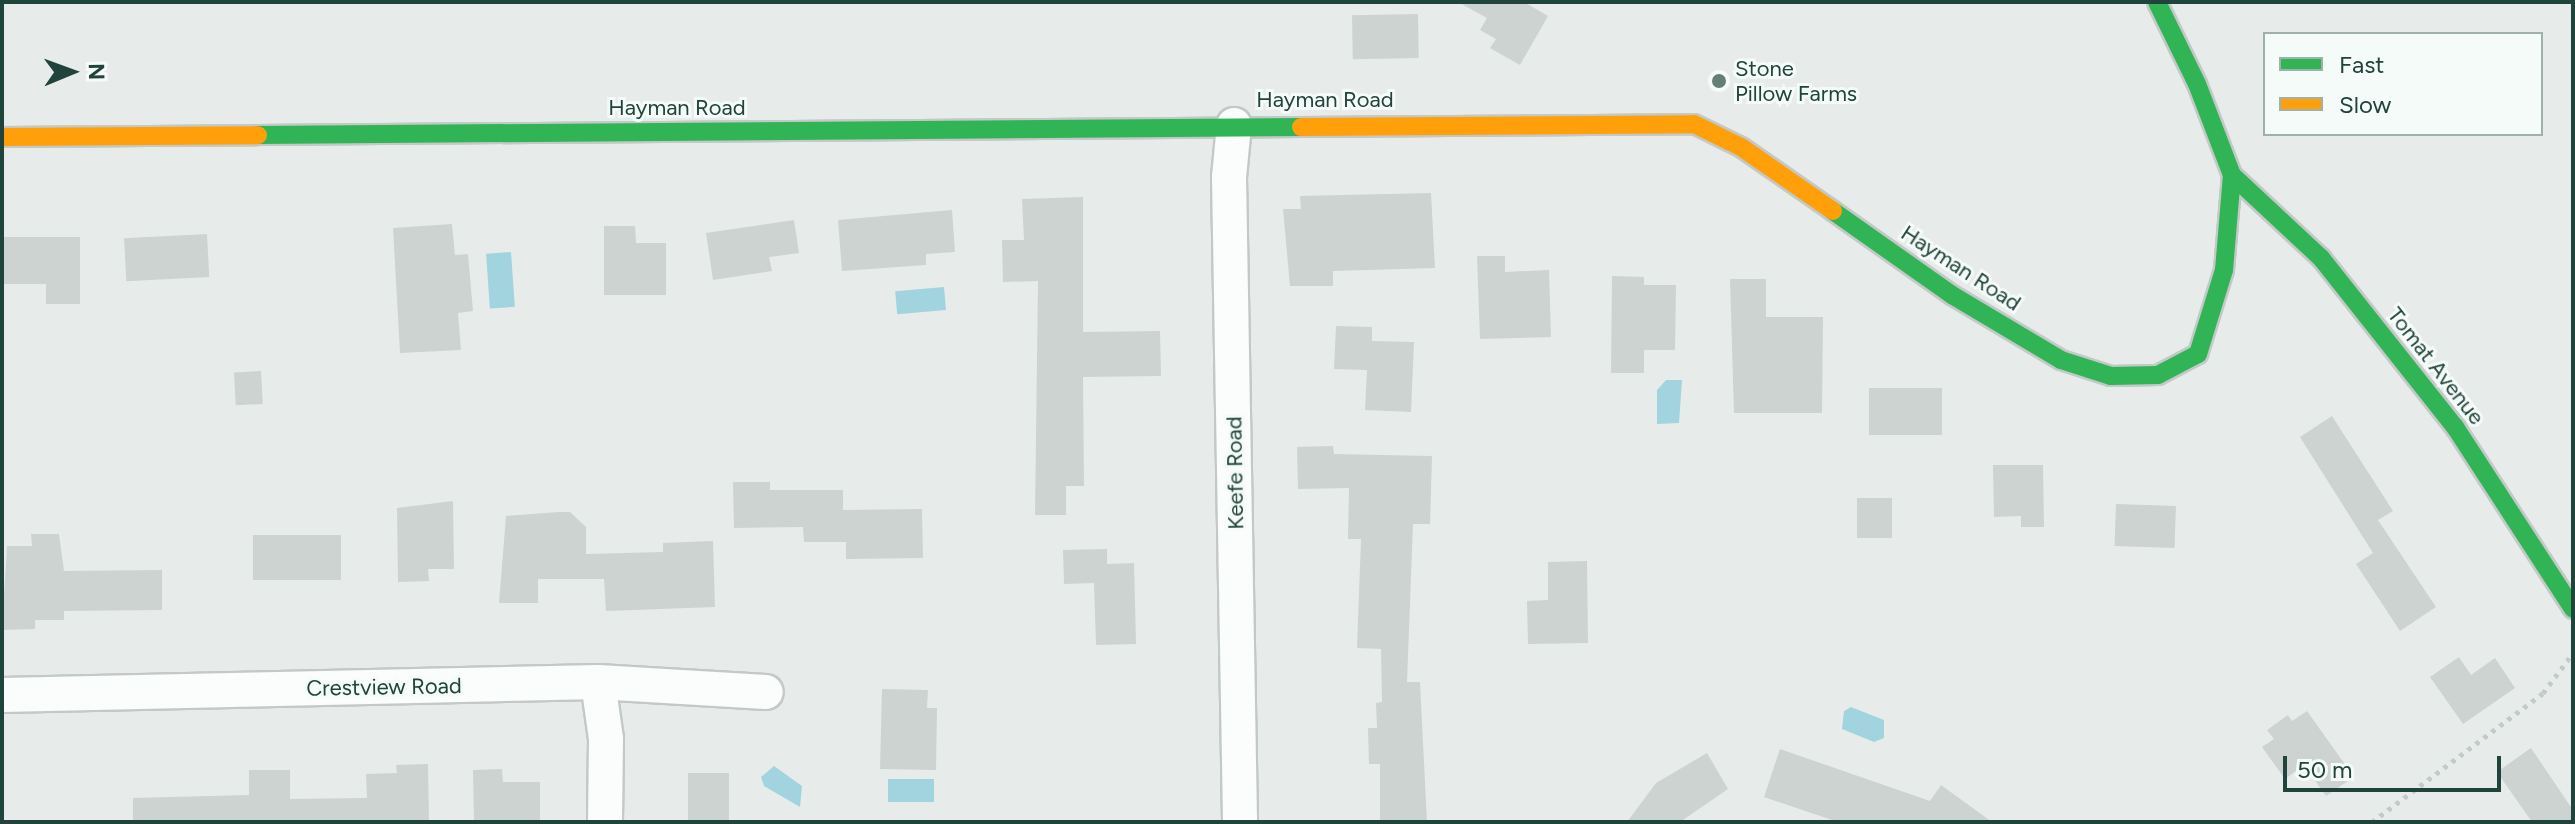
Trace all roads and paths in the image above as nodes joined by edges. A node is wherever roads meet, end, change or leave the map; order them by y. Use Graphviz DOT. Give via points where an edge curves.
graph roads {
  1 [pos="2157,2"];
  2 [pos="1234,125"];
  3 [pos="2,137"];
  4 [pos="2232,175"];
  5 [pos="2573,609"];
  6 [pos="2573,653"];
  7 [pos="598,682"];
  8 [pos="766,692"];
  9 [pos="2,695"];
  10 [pos="605,822"];
  11 [pos="1240,822"];
  12 [pos="2372,822"];
  1 -- 4 [label="street, Hayman Road"];
  2 -- 3 [label="street, Hayman Road"];
  2 -- 4 [label="street, Hayman Road" via="1694,124 1741,147 1952,295 2061,360 2111,376 2158,375 2198,354 2224,270"];
  2 -- 11 [label="street, Keefe Road" via="1229,177"];
  4 -- 5 [label="street, Tomat Avenue" via="2321,258 2446,416"];
  6 -- 12 [label="path" via="2543,693"];
  7 -- 8 [label="street, Crestview Road"];
  7 -- 9 [label="street, Crestview Road"];
  7 -- 10 [label="street" via="606,739"];
}
